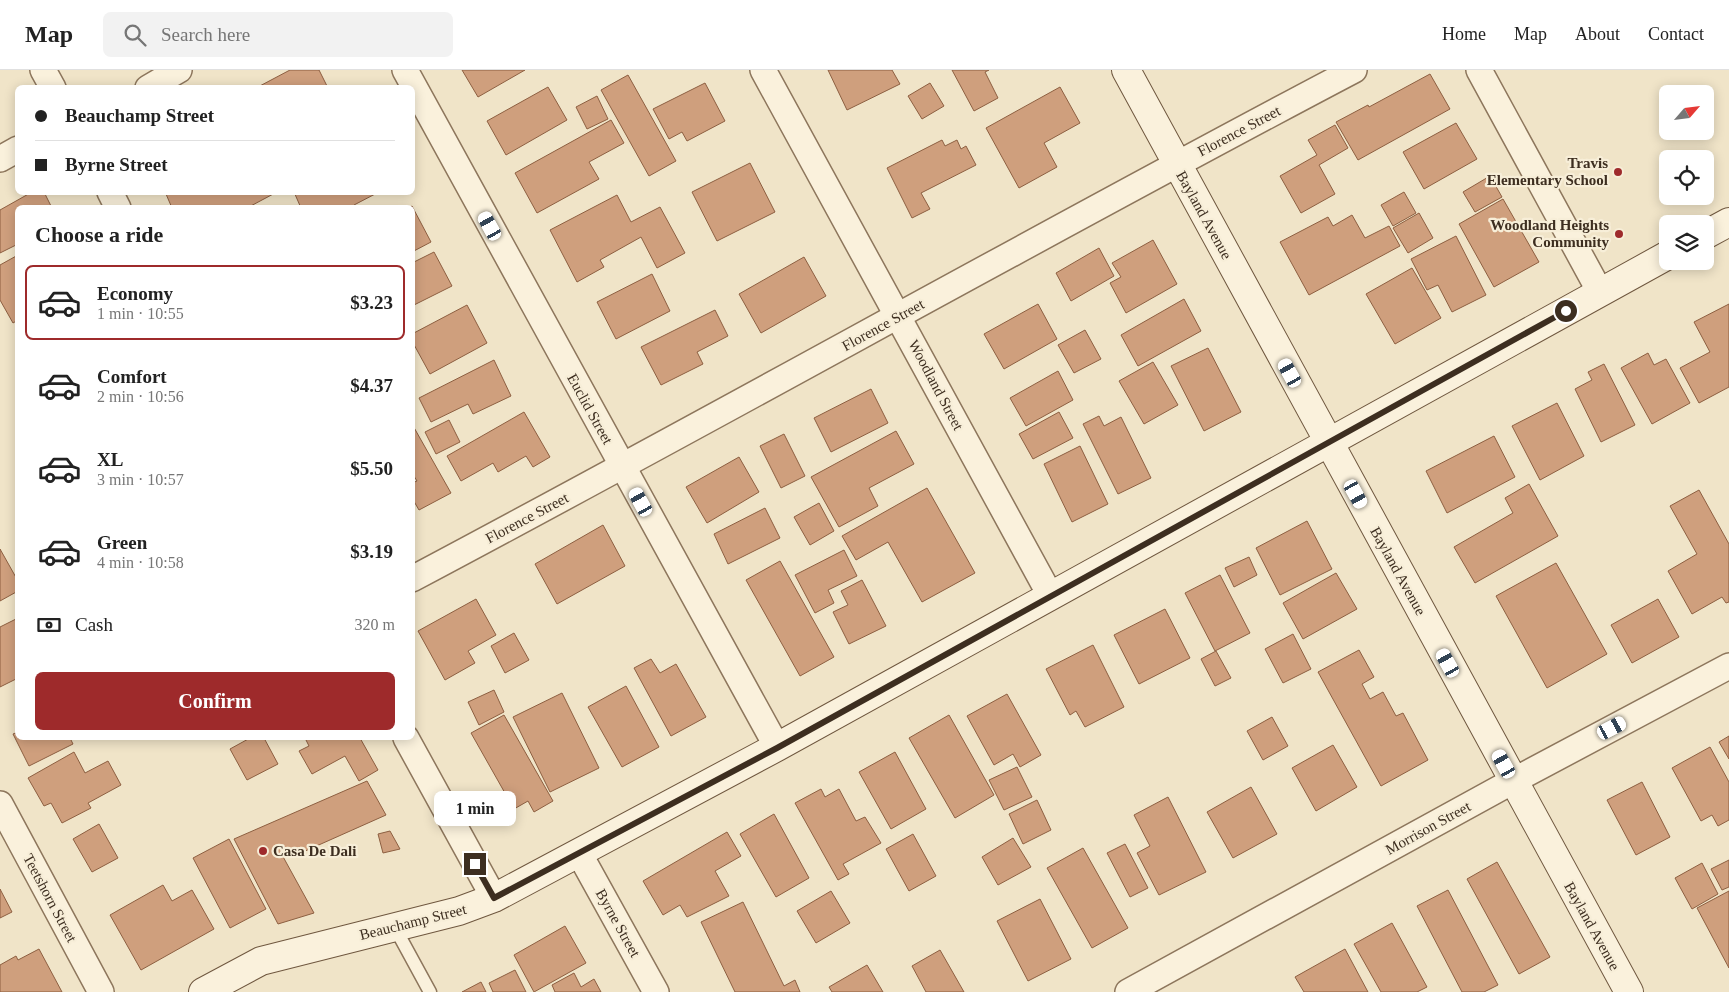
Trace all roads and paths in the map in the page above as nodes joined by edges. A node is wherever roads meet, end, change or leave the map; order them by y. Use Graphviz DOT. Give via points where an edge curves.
graph roads {
  1 [pos="43,70"];
  2 [pos="179,70"];
  3 [pos="405,70"];
  4 [pos="763,70"];
  5 [pos="1126,70"];
  6 [pos="1354,70"];
  7 [pos="1479,70"];
  8 [pos="51,85"];
  9 [pos="153,85"];
  10 [pos="413,85"];
  11 [pos="415,88"];
  12 [pos="15,151"];
  13 [pos="0,159"];
  14 [pos="1176,164"];
  15 [pos="1729,222"];
  16 [pos="1714,230"];
  17 [pos="1659,260"];
  18 [pos="1600,292"];
  19 [pos="898,316"];
  20 [pos="1328,443"];
  21 [pos="622,468"];
  22 [pos="415,577"];
  23 [pos="1050,595"];
  24 [pos="1729,666"];
  25 [pos="407,740"];
  26 [pos="777,748"];
  27 [pos="1513,781"];
  28 [pos="0,804"];
  29 [pos="579,854"];
  30 [pos="494,898"];
  31 [pos="394,926"];
  32 [pos="101,992"];
  33 [pos="203,992"];
  34 [pos="430,992"];
  35 [pos="656,992"];
  36 [pos="1128,992"];
  37 [pos="1629,992"];
  1 -- 8 [label="street"];
  2 -- 9 [label="street"];
  3 -- 10 [label="street, Euclid Street"];
  4 -- 19 [label="street, Woodland Street"];
  5 -- 14 [label="street, Bayland Avenue"];
  6 -- 14 [label="street, Florence Street"];
  7 -- 18 [label="street"];
  11 -- 21 [label="street, Euclid Street"];
  12 -- 13 [label="street"];
  14 -- 19 [label="street, Florence Street"];
  14 -- 20 [label="street, Bayland Avenue"];
  15 -- 16 [label="street"];
  17 -- 18 [label="street, Beauchamp Street"];
  18 -- 20 [label="street, Beauchamp Street"];
  19 -- 21 [label="street, Florence Street"];
  19 -- 23 [label="street, Woodland Street"];
  20 -- 23 [label="street, Beauchamp Street"];
  20 -- 27 [label="street, Bayland Avenue"];
  21 -- 22 [label="street, Florence Street"];
  21 -- 26 [label="street, Euclid Street"];
  23 -- 26 [label="street, Beauchamp Street"];
  24 -- 27 [label="street, Morrison Street"];
  25 -- 30 [label="street"];
  26 -- 29 [label="street, Beauchamp Street"];
  27 -- 36 [label="street, Morrison Street"];
  27 -- 37 [label="street, Bayland Avenue"];
  28 -- 32 [label="street, Teetshorn Street"];
  29 -- 30 [label="street, Beauchamp Street"];
  29 -- 35 [label="street, Byrne Street"];
  30 -- 31 [label="street, Beauchamp Street" via="459,911"];
  31 -- 33 [label="street, Beauchamp Street" via="261,961"];
  31 -- 34 [label="lane"];
}
